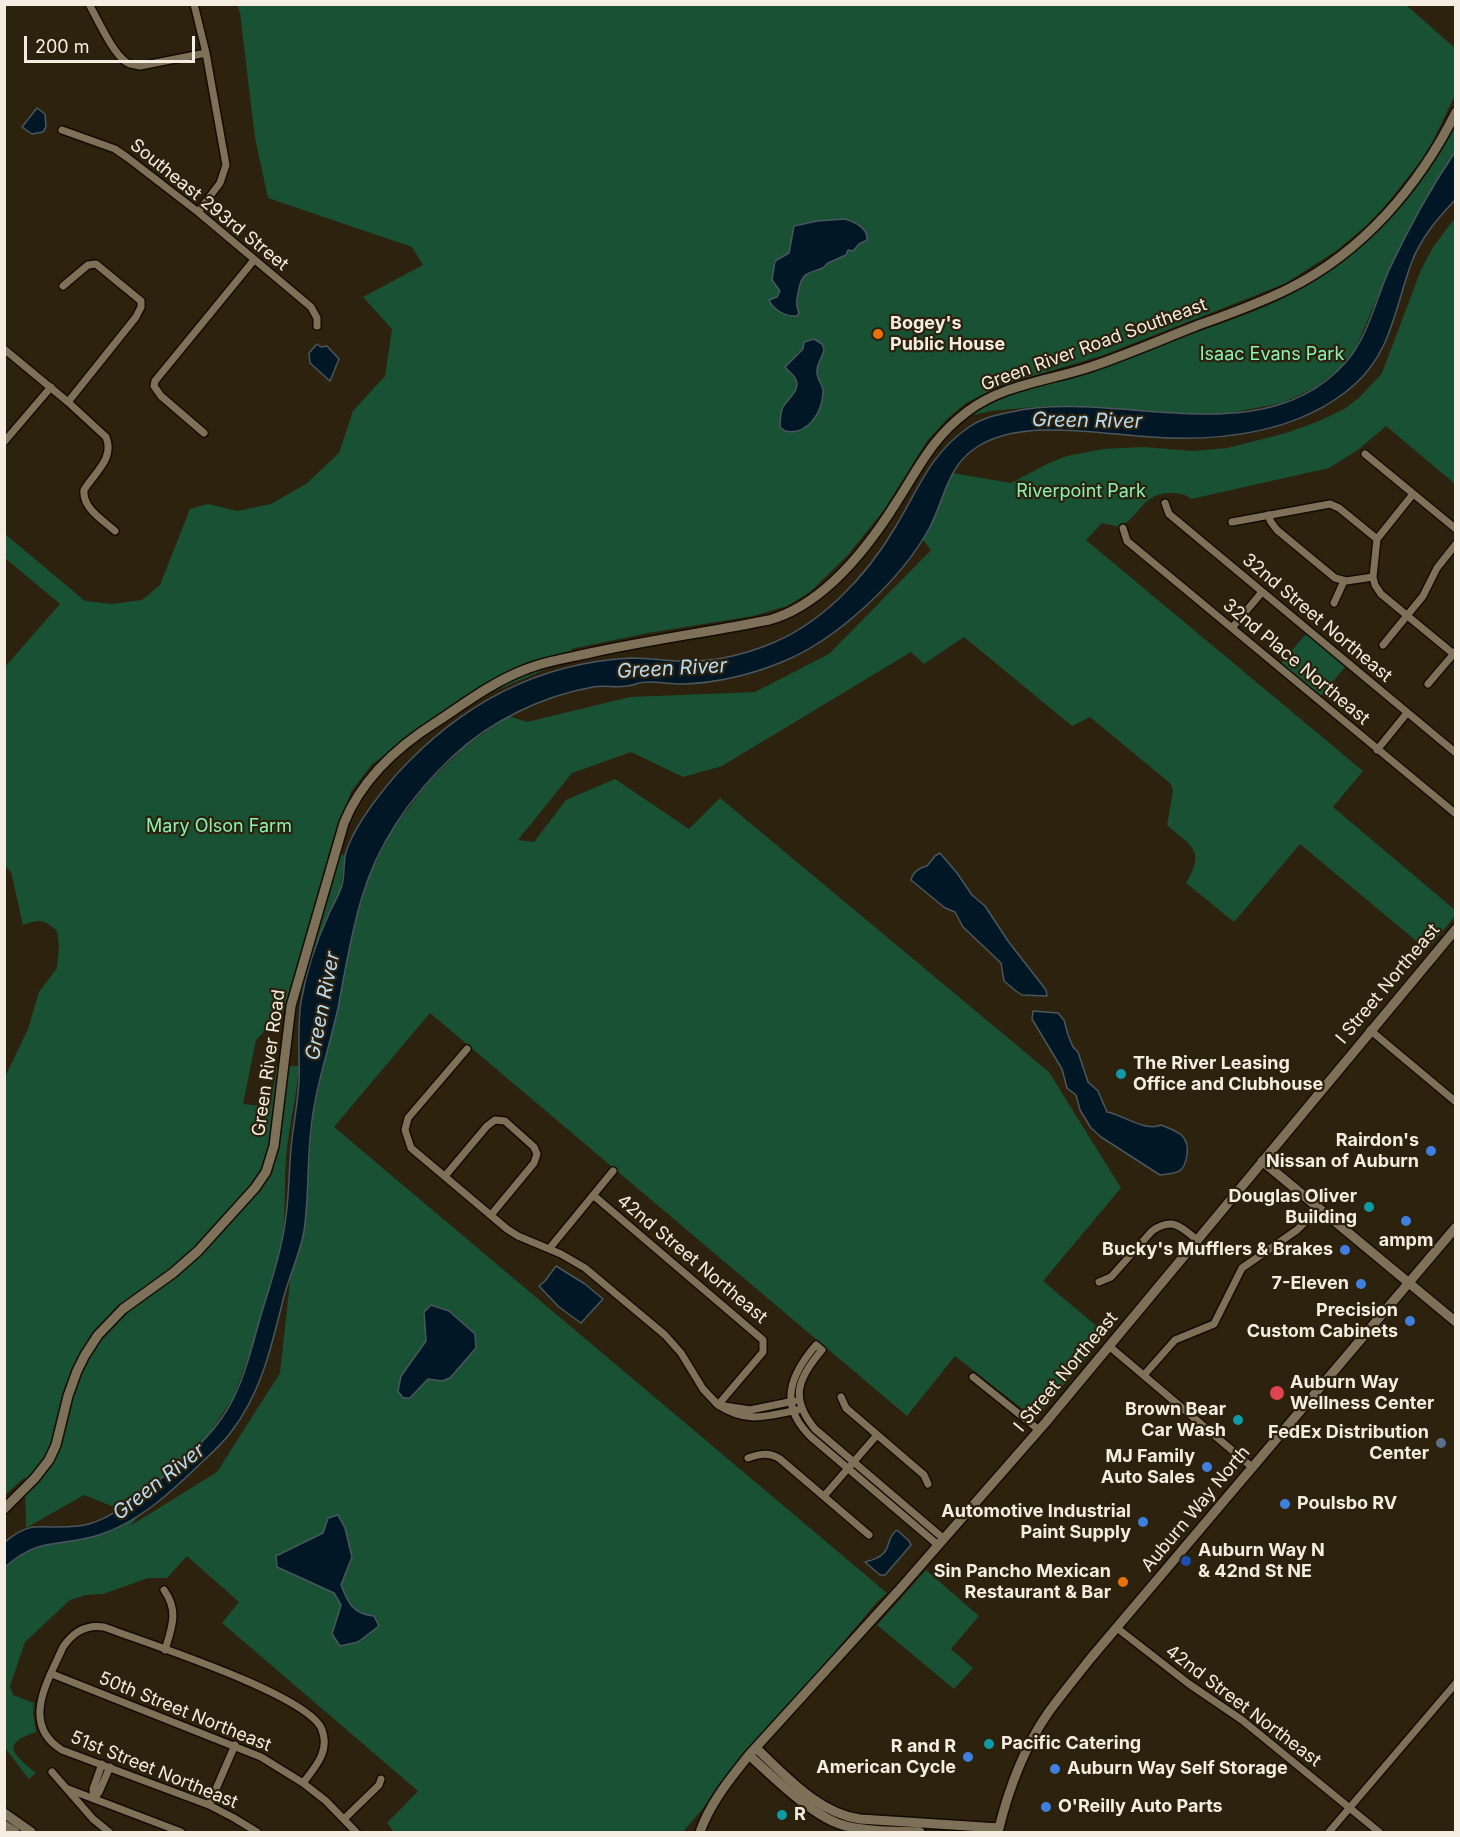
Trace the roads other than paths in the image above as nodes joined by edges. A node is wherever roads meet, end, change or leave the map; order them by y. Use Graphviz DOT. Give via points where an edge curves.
graph roads {
  1 [pos="89,4"];
  2 [pos="194,4"];
  3 [pos="206,53"];
  4 [pos="1455,112"];
  5 [pos="62,130"];
  6 [pos="198,212"];
  7 [pos="254,260"];
  8 [pos="63,286"];
  9 [pos="317,326"];
  10 [pos="4,349"];
  11 [pos="51,387"];
  12 [pos="68,402"];
  13 [pos="204,433"];
  14 [pos="4,442"];
  15 [pos="1365,454"];
  16 [pos="1413,494"];
  17 [pos="1165,503"];
  18 [pos="1269,515"];
  19 [pos="1232,522"];
  20 [pos="1123,528"];
  21 [pos="1455,529"];
  22 [pos="115,531"];
  23 [pos="1377,538"];
  24 [pos="1455,544"];
  25 [pos="1373,577"];
  26 [pos="1344,581"];
  27 [pos="1262,592"];
  28 [pos="1334,603"];
  29 [pos="1407,615"];
  30 [pos="1232,628"];
  31 [pos="1383,645"];
  32 [pos="1455,654"];
  33 [pos="577,656"];
  34 [pos="1428,684"];
  35 [pos="1407,713"];
  36 [pos="1377,750"];
  37 [pos="1455,753"];
  38 [pos="1455,814"];
  39 [pos="1455,929"];
  40 [pos="1370,1030"];
  41 [pos="467,1048"];
  42 [pos="1455,1102"];
  43 [pos="1262,1161"];
  44 [pos="614,1171"];
  45 [pos="445,1176"];
  46 [pos="593,1195"];
  47 [pos="1318,1208"];
  48 [pos="491,1215"];
  49 [pos="1455,1227"];
  50 [pos="1197,1240"];
  51 [pos="549,1249"];
  52 [pos="1099,1282"];
  53 [pos="1409,1284"];
  54 [pos="1455,1322"];
  55 [pos="1109,1346"];
  56 [pos="1144,1375"];
  57 [pos="973,1377"];
  58 [pos="841,1397"];
  59 [pos="800,1404"];
  60 [pos="718,1405"];
  61 [pos="792,1406"];
  62 [pos="1039,1430"];
  63 [pos="877,1435"];
  64 [pos="748,1458"];
  65 [pos="854,1462"];
  66 [pos="1253,1467"];
  67 [pos="848,1469"];
  68 [pos="928,1484"];
  69 [pos="824,1496"];
  70 [pos="4,1509"];
  71 [pos="869,1535"];
  72 [pos="941,1542"];
  73 [pos="164,1590"];
  74 [pos="1117,1628"];
  75 [pos="165,1650"];
  76 [pos="52,1674"];
  77 [pos="1455,1683"];
  78 [pos="235,1745"];
  79 [pos="753,1751"];
  80 [pos="106,1766"];
  81 [pos="52,1772"];
  82 [pos="381,1779"];
  83 [pos="303,1783"];
  84 [pos="68,1789"];
  85 [pos="94,1799"];
  86 [pos="209,1805"];
  87 [pos="1350,1808"];
  88 [pos="4,1813"];
  89 [pos="89,1814"];
  90 [pos="344,1819"];
  91 [pos="4,1825"];
  92 [pos="999,1830"];
  93 [pos="15,1833"];
  94 [pos="31,1833"];
  95 [pos="109,1833"];
  96 [pos="181,1833"];
  97 [pos="257,1833"];
  98 [pos="356,1833"];
  99 [pos="700,1833"];
  100 [pos="920,1833"];
  101 [pos="1329,1833"];
  102 [pos="1378,1833"];
  1 -- 3 [label="street" via="118,53 131,65"];
  2 -- 3 [label="street"];
  3 -- 6 [label="street" via="226,165"];
  4 -- 33 [label="street, Green River Road Southeast" via="1426,165 1390,211 1348,251 1315,274 1262,301 1104,362 1004,391 970,409 932,445 866,545 827,587 802,606 769,620"];
  5 -- 6 [label="street, Southeast 293rd Street" via="115,149"];
  6 -- 7 [label="street, Southeast 293rd Street"];
  7 -- 9 [label="street, Southeast 293rd Street" via="311,307"];
  7 -- 13 [label="street" via="158,376 154,386"];
  8 -- 12 [label="street" via="96,264 141,302 136,317"];
  10 -- 11 [label="street"];
  11 -- 12 [label="street"];
  11 -- 14 [label="street"];
  12 -- 22 [label="street" via="109,444 105,462 83,496 91,510"];
  15 -- 16 [label="street"];
  16 -- 21 [label="street"];
  16 -- 23 [label="street"];
  17 -- 27 [label="street, 32nd Street Northeast" via="1169,513"];
  18 -- 19 [label="street"];
  18 -- 23 [label="street" via="1330,504"];
  18 -- 26 [label="street" via="1280,532 1329,574"];
  20 -- 30 [label="street, 32nd Place Northeast" via="1127,541"];
  23 -- 25 [label="street"];
  24 -- 29 [label="street"];
  25 -- 26 [label="street"];
  25 -- 29 [label="street" via="1380,592"];
  26 -- 28 [label="street"];
  27 -- 30 [label="street"];
  27 -- 35 [label="street, 32nd Street Northeast"];
  29 -- 31 [label="street"];
  29 -- 32 [label="street"];
  30 -- 36 [label="street, 32nd Place Northeast"];
  32 -- 34 [label="street"];
  33 -- 70 [label="street, Green River Road" via="523,670 441,719 399,748 357,796 344,823 291,1006 269,1166 255,1188 198,1251 123,1309 94,1341 74,1379 49,1460"];
  35 -- 36 [label="street"];
  35 -- 37 [label="street, 32nd Street Northeast"];
  36 -- 38 [label="street, 32nd Place Northeast"];
  39 -- 40 [label="street, I Street Northeast"];
  40 -- 42 [label="street"];
  40 -- 43 [label="street, I Street Northeast"];
  41 -- 45 [label="street" via="408,1118 405,1131 411,1148"];
  43 -- 47 [label="street"];
  43 -- 50 [label="street, I Street Northeast"];
  44 -- 46 [label="street"];
  45 -- 48 [label="street"];
  45 -- 48 [label="street" via="487,1126 495,1120 505,1121 536,1150 537,1157"];
  46 -- 51 [label="street"];
  46 -- 60 [label="street, 42nd Street Northeast" via="763,1340 764,1348"];
  47 -- 53 [label="street"];
  47 -- 56 [label="street" via="1297,1230 1242,1268 1214,1324 1175,1340"];
  48 -- 51 [label="street" via="518,1236"];
  49 -- 53 [label="street, Auburn Way North"];
  50 -- 52 [label="street" via="1174,1224 1160,1225 1111,1277"];
  50 -- 55 [label="street, I Street Northeast"];
  51 -- 60 [label="street" via="585,1268 665,1335"];
  53 -- 54 [label="street"];
  53 -- 66 [label="street, Auburn Way North"];
  55 -- 56 [label="street"];
  55 -- 62 [label="street, I Street Northeast"];
  56 -- 66 [label="street"];
  57 -- 62 [label="street"];
  58 -- 63 [label="street" via="846,1408"];
  59 -- 61 [label="street"];
  59 -- 61 [label="street" via="799,1387 804,1372 822,1350 816,1345 794,1377"];
  59 -- 65 [label="street" via="815,1429"];
  60 -- 61 [label="street" via="750,1410"];
  61 -- 67 [label="street" via="805,1431"];
  62 -- 72 [label="street, I Street Northeast"];
  63 -- 65 [label="street"];
  63 -- 68 [label="street" via="924,1475"];
  64 -- 69 [label="street" via="757,1454 775,1456"];
  65 -- 67 [label="street"];
  65 -- 72 [label="street"];
  66 -- 74 [label="street, Auburn Way North"];
  67 -- 69 [label="street"];
  67 -- 72 [label="street"];
  69 -- 71 [label="street"];
  72 -- 79 [label="street, I Street Northeast"];
  73 -- 75 [label="street" via="171,1599 173,1614"];
  74 -- 87 [label="street, 42nd Street Northeast" via="1242,1720"];
  74 -- 92 [label="street, Auburn Way North" via="1047,1715 1027,1749 1010,1787"];
  75 -- 76 [label="street" via="95,1626 76,1632 63,1647"];
  75 -- 83 [label="street" via="273,1693 311,1714 321,1727 325,1744"];
  76 -- 78 [label="street, 50th Street Northeast"];
  76 -- 80 [label="street, 51st Street Northeast" via="41,1702 43,1730 62,1750"];
  77 -- 87 [label="street"];
  78 -- 83 [label="street, 50th Street Northeast"];
  78 -- 86 [label="street"];
  79 -- 92 [label="street" via="818,1803 844,1816"];
  79 -- 99 [label="street, I Street Northeast" via="730,1778"];
  79 -- 100 [label="street" via="817,1813 835,1823"];
  80 -- 85 [label="street" via="93,1789"];
  80 -- 86 [label="street, 51st Street Northeast"];
  81 -- 84 [label="street"];
  82 -- 90 [label="street"];
  83 -- 90 [label="street, 50th Street Northeast"];
  84 -- 85 [label="street"];
  84 -- 89 [label="street"];
  85 -- 89 [label="street"];
  85 -- 96 [label="street"];
  86 -- 97 [label="street, 51st Street Northeast"];
  87 -- 101 [label="street"];
  87 -- 102 [label="street, 42nd Street Northeast"];
  88 -- 94 [label="street"];
  89 -- 95 [label="street"];
  90 -- 98 [label="street, 50th Street Northeast"];
  91 -- 93 [label="street"];
}
